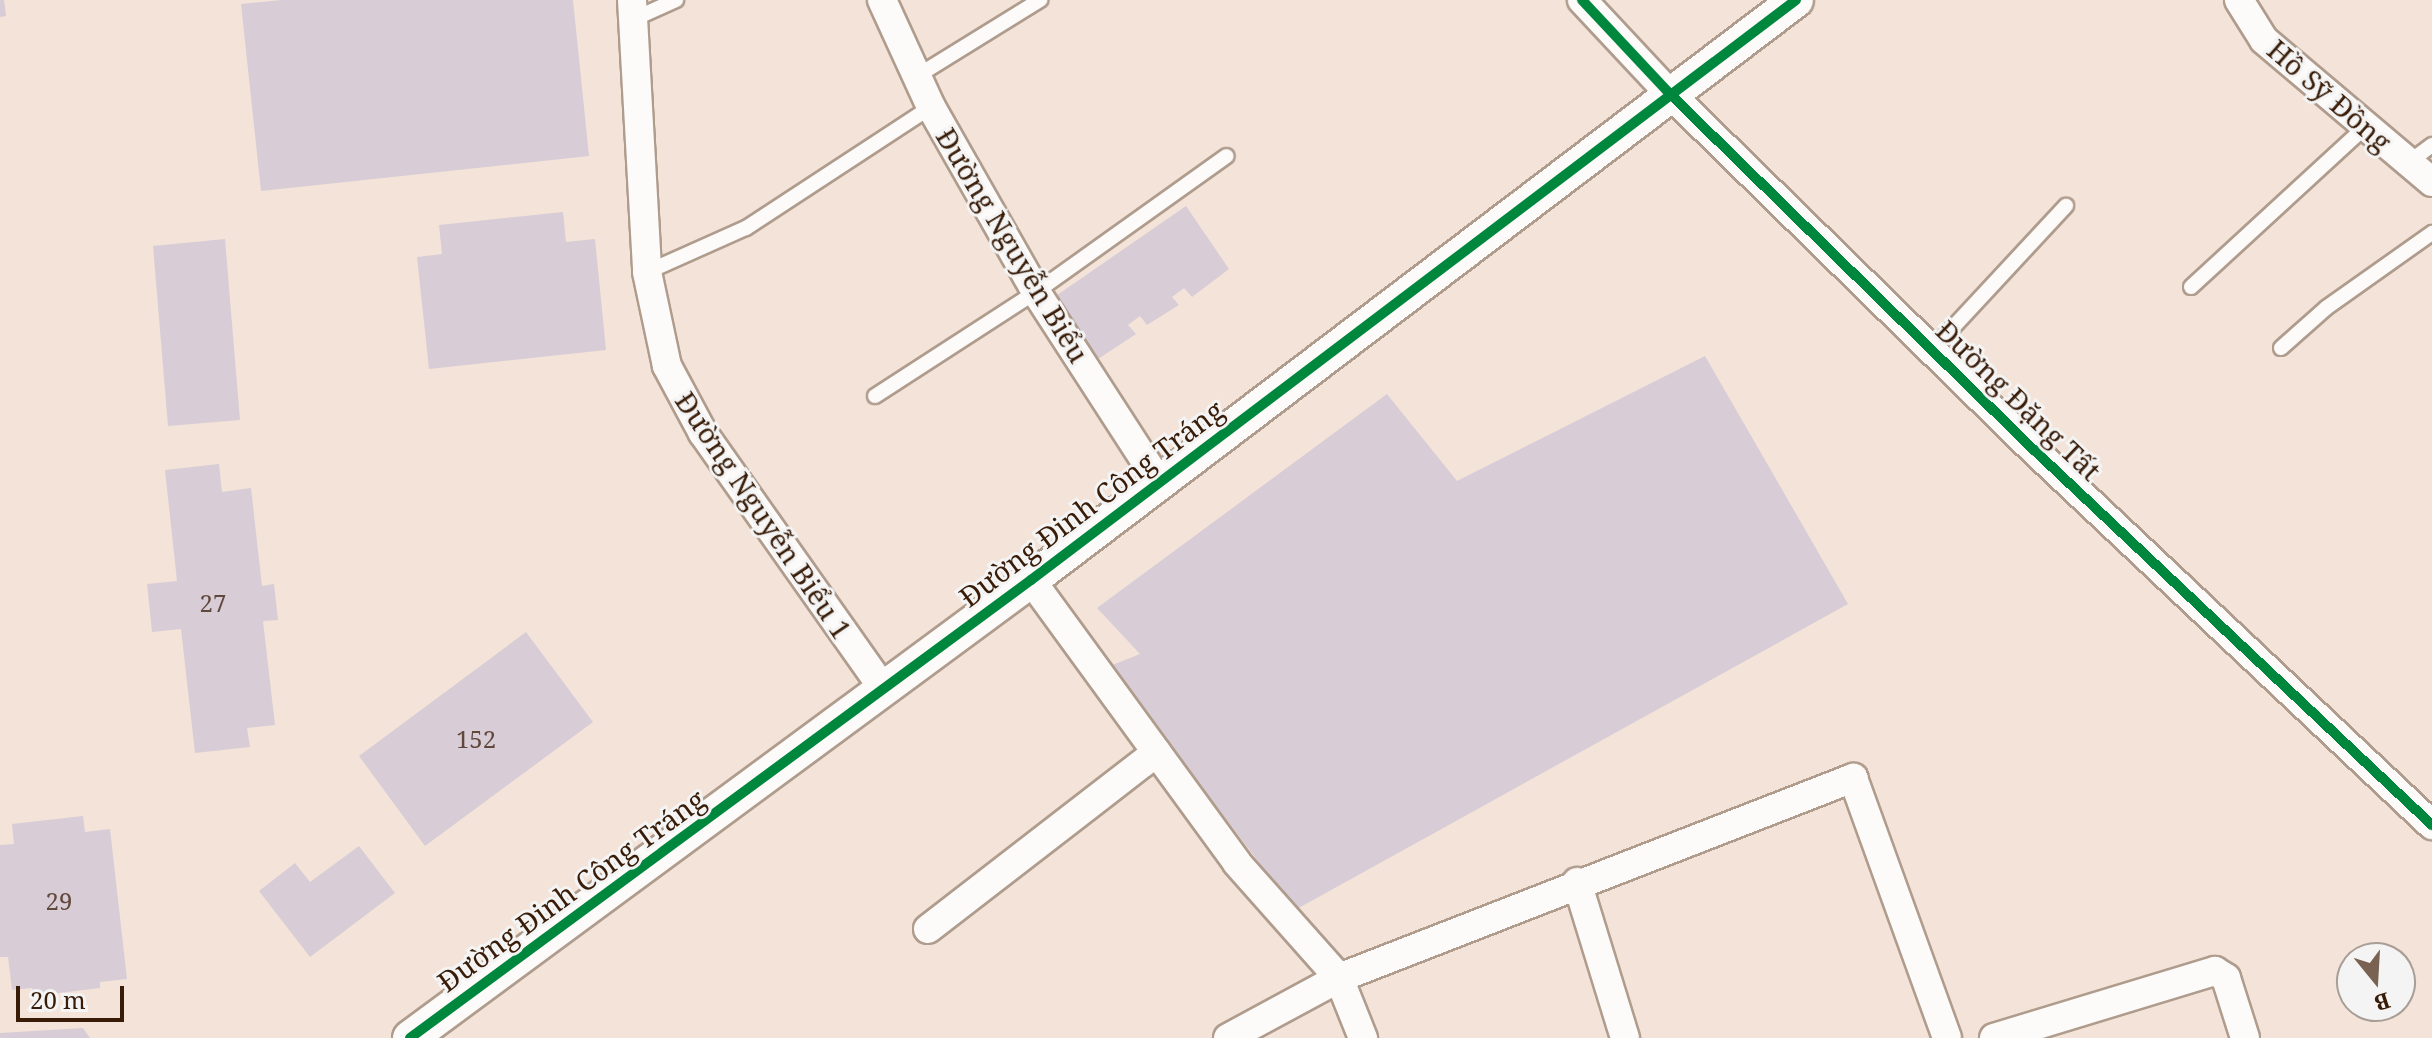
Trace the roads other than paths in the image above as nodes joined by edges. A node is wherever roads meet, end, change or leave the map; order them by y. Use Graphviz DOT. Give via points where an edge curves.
graph roads {
  1 [pos="676,0"];
  2 [pos="882,0"];
  3 [pos="1040,0"];
  4 [pos="1582,0"];
  5 [pos="1796,0"];
  6 [pos="2239,0"];
  7 [pos="634,9"];
  8 [pos="917,76"];
  9 [pos="1669,93"];
  10 [pos="931,107"];
  11 [pos="2367,125"];
  12 [pos="2432,145"];
  13 [pos="1227,156"];
  14 [pos="2408,163"];
  15 [pos="2432,182"];
  16 [pos="2066,206"];
  17 [pos="2432,233"];
  18 [pos="647,272"];
  19 [pos="2191,287"];
  20 [pos="1036,292"];
  21 [pos="2281,348"];
  22 [pos="1932,350"];
  23 [pos="875,396"];
  24 [pos="1159,482"];
  25 [pos="1031,580"];
  26 [pos="884,690"];
  27 [pos="1157,752"];
  28 [pos="2432,825"];
  29 [pos="1577,882"];
  30 [pos="928,929"];
  31 [pos="1339,978"];
  32 [pos="410,1038"];
  33 [pos="1228,1038"];
  34 [pos="1363,1038"];
  35 [pos="1625,1038"];
  36 [pos="1947,1038"];
  37 [pos="1994,1038"];
  38 [pos="2245,1038"];
  1 -- 7 [label="lane"];
  2 -- 8 [label="street, Đường Nguyễn Biểu"];
  3 -- 8 [label="lane"];
  4 -- 9 [label="street, Đường Đặng Tất"];
  5 -- 9 [label="street, Đường Đinh Công Tráng"];
  6 -- 11 [label="street, Hồ Sỹ Đồng" via="2264,40"];
  7 -- 18 [label="street, Đường Nguyễn Biểu 1"];
  8 -- 10 [label="street, Đường Nguyễn Biểu"];
  9 -- 22 [label="street, Đường Đặng Tất"];
  9 -- 24 [label="street, Đường Đinh Công Tráng"];
  10 -- 18 [label="lane" via="746,228"];
  10 -- 20 [label="street, Đường Nguyễn Biểu"];
  11 -- 14 [label="street, Hồ Sỹ Đồng"];
  11 -- 19 [label="lane"];
  12 -- 14 [label="lane"];
  13 -- 20 [label="lane"];
  14 -- 15 [label="street, Hồ Sỹ Đồng"];
  16 -- 22 [label="lane"];
  17 -- 21 [label="lane" via="2326,308"];
  18 -- 26 [label="street, Đường Nguyễn Biểu 1" via="656,329 676,386"];
  20 -- 23 [label="lane"];
  20 -- 24 [label="street, Đường Nguyễn Biểu"];
  22 -- 28 [label="street, Đường Đặng Tất"];
  24 -- 25 [label="street, Đường Đinh Công Tráng"];
  25 -- 26 [label="street, Đường Đinh Công Tráng"];
  25 -- 27 [label="street"];
  26 -- 32 [label="street, Đường Đinh Công Tráng"];
  27 -- 30 [label="street"];
  27 -- 31 [label="street" via="1237,863"];
  29 -- 31 [label="street"];
  29 -- 35 [label="street"];
  29 -- 36 [label="street" via="1853,778"];
  31 -- 33 [label="street"];
  31 -- 34 [label="street"];
  37 -- 38 [label="street" via="2215,971 2226,978"];
}
